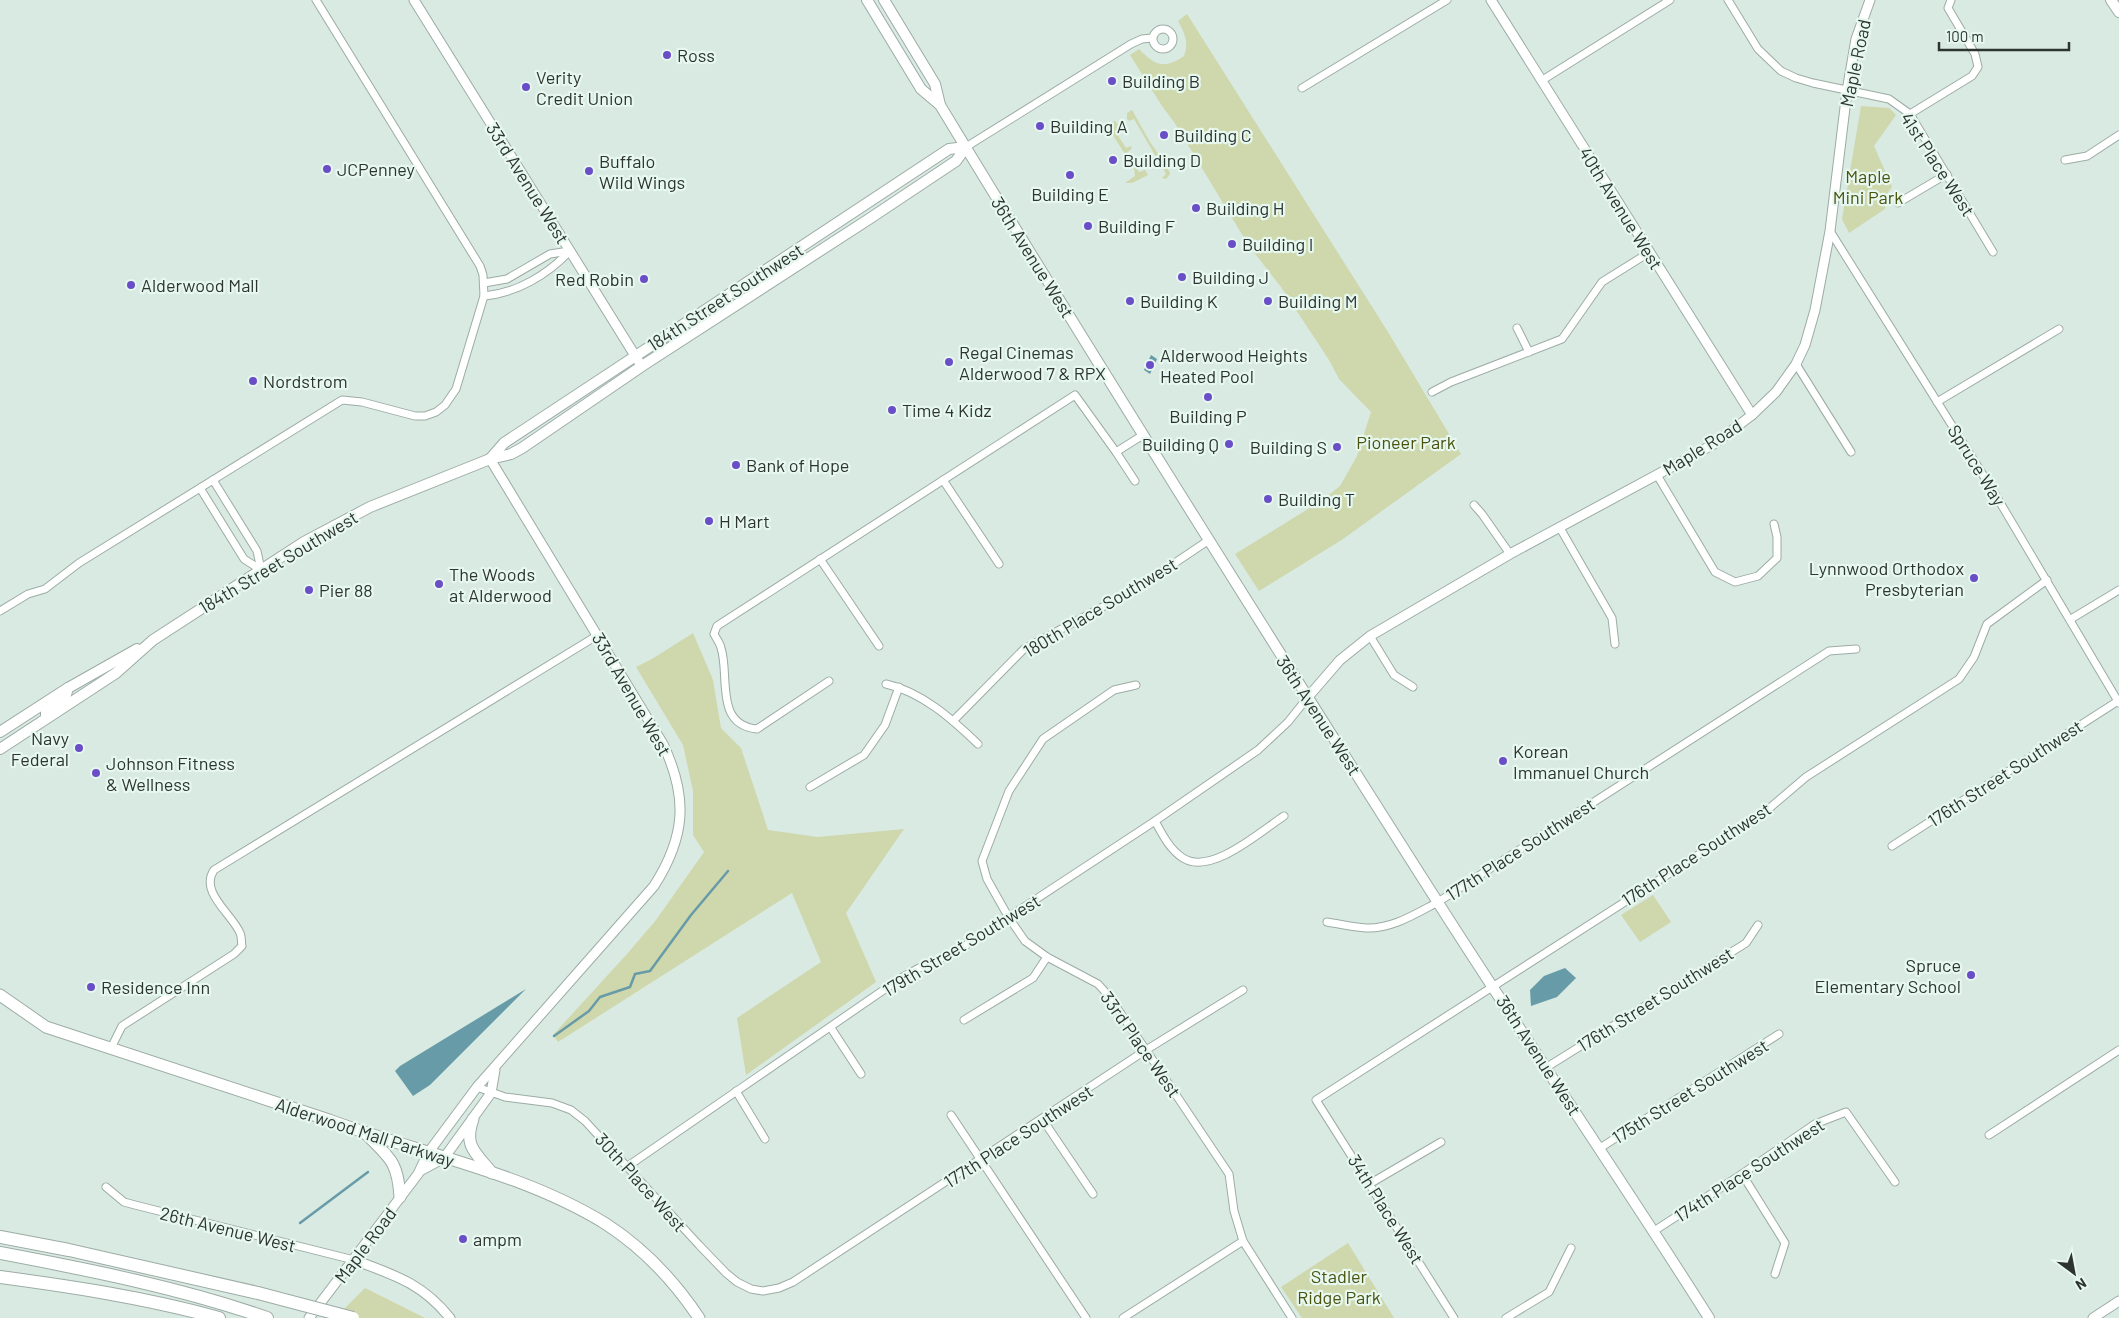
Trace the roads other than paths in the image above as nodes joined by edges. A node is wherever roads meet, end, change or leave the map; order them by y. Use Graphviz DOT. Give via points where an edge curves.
graph roads {
  1 [pos="316,0"];
  2 [pos="414,0"];
  3 [pos="867,0"];
  4 [pos="884,0"];
  5 [pos="1447,0"];
  6 [pos="1491,0"];
  7 [pos="1670,0"];
  8 [pos="1728,0"];
  9 [pos="1950,0"];
  10 [pos="2111,0"];
  11 [pos="1868,1"];
  12 [pos="2119,12"];
  13 [pos="1152,38"];
  14 [pos="1541,81"];
  15 [pos="1302,88"];
  16 [pos="1847,91"];
  17 [pos="940,105"];
  18 [pos="1910,114"];
  19 [pos="2119,135"];
  20 [pos="966,147"];
  21 [pos="2064,160"];
  22 [pos="1947,174"];
  23 [pos="1898,204"];
  24 [pos="863,206"];
  25 [pos="1830,231"];
  26 [pos="824,248"];
  27 [pos="570,251"];
  28 [pos="1650,252"];
  29 [pos="1993,252"];
  30 [pos="484,284"];
  31 [pos="744,284"];
  32 [pos="484,296"];
  33 [pos="1517,328"];
  34 [pos="2059,329"];
  35 [pos="1529,352"];
  36 [pos="635,356"];
  37 [pos="1796,364"];
  38 [pos="642,366"];
  39 [pos="1432,392"];
  40 [pos="1937,402"];
  41 [pos="1752,415"];
  42 [pos="1143,435"];
  43 [pos="1116,452"];
  44 [pos="1851,452"];
  45 [pos="490,459"];
  46 [pos="1657,475"];
  47 [pos="213,480"];
  48 [pos="943,480"];
  49 [pos="1135,481"];
  50 [pos="200,488"];
  51 [pos="1474,505"];
  52 [pos="1774,524"];
  53 [pos="1560,528"];
  54 [pos="1209,540"];
  55 [pos="1510,554"];
  56 [pos="820,559"];
  57 [pos="1000,564"];
  58 [pos="261,570"];
  59 [pos="2046,580"];
  60 [pos="2119,590"];
  61 [pos="0,611"];
  62 [pos="2071,619"];
  63 [pos="598,635"];
  64 [pos="1370,636"];
  65 [pos="153,640"];
  66 [pos="1615,644"];
  67 [pos="880,646"];
  68 [pos="1856,648"];
  69 [pos="829,681"];
  70 [pos="886,684"];
  71 [pos="1136,685"];
  72 [pos="899,687"];
  73 [pos="1413,687"];
  74 [pos="68,688"];
  75 [pos="1308,697"];
  76 [pos="2118,702"];
  77 [pos="46,719"];
  78 [pos="953,721"];
  79 [pos="12,724"];
  80 [pos="0,732"];
  81 [pos="978,744"];
  82 [pos="0,748"];
  83 [pos="810,787"];
  84 [pos="1284,816"];
  85 [pos="1155,821"];
  86 [pos="1892,846"];
  87 [pos="1438,902"];
  88 [pos="1009,918"];
  89 [pos="1327,922"];
  90 [pos="1758,925"];
  91 [pos="1047,957"];
  92 [pos="1493,986"];
  93 [pos="1242,990"];
  94 [pos="0,995"];
  95 [pos="964,1020"];
  96 [pos="831,1028"];
  97 [pos="1780,1034"];
  98 [pos="111,1048"];
  99 [pos="1146,1050"];
  100 [pos="2119,1050"];
  101 [pos="1547,1067"];
  102 [pos="495,1070"];
  103 [pos="861,1074"];
  104 [pos="478,1087"];
  105 [pos="736,1091"];
  106 [pos="492,1093"];
  107 [pos="1316,1100"];
  108 [pos="951,1115"];
  109 [pos="473,1119"];
  110 [pos="1043,1120"];
  111 [pos="365,1133"];
  112 [pos="1989,1135"];
  113 [pos="766,1139"];
  114 [pos="1441,1142"];
  115 [pos="1600,1148"];
  116 [pos="428,1153"];
  117 [pos="444,1158"];
  118 [pos="982,1160"];
  119 [pos="628,1166"];
  120 [pos="420,1171"];
  121 [pos="492,1173"];
  122 [pos="1742,1174"];
  123 [pos="1895,1182"];
  124 [pos="1371,1184"];
  125 [pos="106,1187"];
  126 [pos="1093,1194"];
  127 [pos="400,1197"];
  128 [pos="1654,1231"];
  129 [pos="0,1237"];
  130 [pos="1243,1241"];
  131 [pos="1571,1248"];
  132 [pos="0,1254"];
  133 [pos="354,1260"];
  134 [pos="1775,1274"];
  135 [pos="0,1277"];
  136 [pos="793,1282"];
  137 [pos="257,1296"];
  138 [pos="2119,1301"];
  139 [pos="219,1318"];
  140 [pos="267,1318"];
  141 [pos="309,1318"];
  142 [pos="318,1318"];
  143 [pos="354,1318"];
  144 [pos="450,1318"];
  145 [pos="699,1318"];
  146 [pos="1086,1318"];
  147 [pos="1123,1318"];
  148 [pos="1292,1318"];
  149 [pos="1454,1318"];
  150 [pos="1506,1318"];
  151 [pos="1709,1318"];
  152 [pos="2093,1318"];
  1 -- 30 [label="street" via="472,252 480,266"];
  2 -- 27 [label="street, 33rd Avenue West"];
  3 -- 17 [label="main road, 36th Avenue West" via="921,89"];
  4 -- 17 [label="main road, 36th Avenue West" via="935,84"];
  5 -- 15 [label="street"];
  6 -- 14 [label="street, 40th Avenue West"];
  7 -- 14 [label="street"];
  8 -- 16 [label="street, 41st Place West" via="1758,49 1781,71"];
  9 -- 18 [label="street" via="1948,8 1976,54 1978,66 1972,76"];
  10 -- 12 [label="main road"];
  11 -- 16 [label="street, Maple Road" via="1856,39"];
  13 -- 20 [label="street, 184th Street Southwest" via="1131,44"];
  14 -- 28 [label="street, 40th Avenue West"];
  16 -- 18 [label="street, 41st Place West" via="1889,99"];
  16 -- 25 [label="street, Maple Road"];
  17 -- 20 [label="main road, 36th Avenue West"];
  18 -- 22 [label="street, 41st Place West"];
  19 -- 21 [label="street" via="2087,156"];
  20 -- 24 [label="main road, 184th Street Southwest" via="949,149"];
  20 -- 26 [label="main road, 184th Street Southwest" via="956,161"];
  20 -- 42 [label="main road, 36th Avenue West"];
  22 -- 23 [label="street"];
  22 -- 29 [label="street, 41st Place West"];
  24 -- 26 [label="main road" via="850,222 827,238"];
  24 -- 31 [label="main road, 184th Street Southwest"];
  25 -- 37 [label="street, Maple Road" via="1815,310"];
  25 -- 40 [label="street, Spruce Way"];
  26 -- 31 [label="main road" via="813,247 755,284"];
  26 -- 38 [label="main road, 184th Street Southwest"];
  27 -- 30 [label="street" via="550,254 507,280"];
  27 -- 32 [label="street" via="556,265 514,290"];
  27 -- 36 [label="street, 33rd Avenue West"];
  28 -- 35 [label="street" via="1602,282 1562,339"];
  28 -- 41 [label="street, 40th Avenue West"];
  30 -- 32 [label="street"];
  31 -- 36 [label="main road, 184th Street Southwest"];
  32 -- 47 [label="street" via="456,389 452,398 436,412 415,416 342,400"];
  33 -- 35 [label="street"];
  34 -- 40 [label="street"];
  35 -- 39 [label="street"];
  36 -- 38 [label="street, 33rd Avenue West"];
  36 -- 45 [label="main road, 184th Street Southwest" via="504,443"];
  37 -- 41 [label="street, Maple Road" via="1776,392"];
  37 -- 44 [label="street"];
  38 -- 45 [label="main road, 184th Street Southwest" via="522,448"];
  40 -- 59 [label="street, Spruce Way"];
  41 -- 46 [label="street, Maple Road" via="1714,444"];
  42 -- 43 [label="street"];
  42 -- 54 [label="main road, 36th Avenue West"];
  43 -- 48 [label="street" via="1075,395"];
  43 -- 49 [label="street"];
  45 -- 58 [label="main road, 184th Street Southwest" via="370,507 304,542"];
  45 -- 63 [label="street, 33rd Avenue West"];
  46 -- 52 [label="street" via="1715,572 1735,582 1758,576 1777,558"];
  46 -- 53 [label="street, Maple Road"];
  47 -- 50 [label="street"];
  47 -- 58 [label="street" via="258,551"];
  48 -- 56 [label="street"];
  48 -- 57 [label="street"];
  50 -- 58 [label="street" via="244,559"];
  50 -- 61 [label="street" via="68,570 45,589 28,594"];
  51 -- 55 [label="street"];
  53 -- 55 [label="street, Maple Road"];
  53 -- 66 [label="street" via="1612,618"];
  54 -- 75 [label="main road, 36th Avenue West"];
  54 -- 78 [label="street, 180th Place Southwest" via="1136,589 1024,649"];
  55 -- 64 [label="street, Maple Road"];
  56 -- 67 [label="street"];
  56 -- 69 [label="street" via="717,626 714,634 721,648 724,691 729,709 746,728 757,729"];
  58 -- 65 [label="main road, 184th Street Southwest"];
  59 -- 62 [label="street, Spruce Way"];
  59 -- 92 [label="street, 176th Place Southwest" via="1987,624 1974,657 1959,679 1806,777 1765,812"];
  60 -- 62 [label="street"];
  62 -- 76 [label="street, Spruce Way"];
  63 -- 98 [label="street" via="214,870 210,876 211,889 241,934 242,946 122,1026"];
  63 -- 102 [label="street, 33rd Avenue West" via="674,766 681,818 676,843 654,886"];
  64 -- 73 [label="street" via="1394,675"];
  64 -- 75 [label="street, Maple Road" via="1340,660"];
  65 -- 74 [label="main road, 184th Street Southwest"];
  65 -- 77 [label="main road, 184th Street Southwest" via="116,673"];
  68 -- 87 [label="street, 177th Place Southwest" via="1829,651"];
  70 -- 72 [label="street"];
  71 -- 88 [label="street, 33rd Place West" via="1114,690 1043,739 1009,791 982,861 987,879"];
  72 -- 78 [label="street"];
  72 -- 83 [label="street" via="885,725 864,755"];
  74 -- 77 [label="main road" via="65,698 46,711"];
  74 -- 79 [label="main road, 184th Street Southwest"];
  75 -- 85 [label="street, 179th Street Southwest" via="1288,722 1258,750"];
  75 -- 87 [label="main road, 36th Avenue West"];
  76 -- 86 [label="street, 176th Street Southwest"];
  77 -- 79 [label="main road" via="37,717 25,723"];
  77 -- 82 [label="main road, 184th Street Southwest"];
  78 -- 81 [label="street"];
  79 -- 80 [label="main road, 184th Street Southwest"];
  84 -- 85 [label="street" via="1222,857 1195,862 1184,859 1174,850"];
  85 -- 88 [label="street, 179th Street Southwest"];
  87 -- 89 [label="street, 177th Place Southwest" via="1401,921 1381,927"];
  87 -- 92 [label="main road, 36th Avenue West"];
  88 -- 91 [label="street, 33rd Place West" via="1025,941"];
  88 -- 96 [label="street, 179th Street Southwest" via="957,951 901,978"];
  90 -- 101 [label="street, 176th Street Southwest" via="1746,943"];
  91 -- 95 [label="street" via="1033,978"];
  91 -- 99 [label="street, 33rd Place West" via="1098,984"];
  92 -- 101 [label="main road, 36th Avenue West"];
  92 -- 107 [label="street, 176th Place Southwest"];
  93 -- 99 [label="street, 177th Place Southwest"];
  94 -- 98 [label="main road, Alderwood Mall Parkway" via="46,1027"];
  96 -- 103 [label="street"];
  96 -- 105 [label="street, 179th Street Southwest"];
  97 -- 115 [label="street, 175th Street Southwest"];
  98 -- 111 [label="main road, Alderwood Mall Parkway"];
  99 -- 110 [label="street, 177th Place Southwest"];
  99 -- 130 [label="street, 33rd Place West" via="1229,1174 1234,1211"];
  100 -- 112 [label="street"];
  101 -- 115 [label="main road, 36th Avenue West"];
  102 -- 104 [label="street, 33rd Avenue West"];
  102 -- 106 [label="street"];
  104 -- 106 [label="street, 30th Place West"];
  104 -- 116 [label="street, 33rd Avenue West"];
  105 -- 113 [label="street"];
  105 -- 119 [label="street, 179th Street Southwest"];
  106 -- 109 [label="street"];
  106 -- 119 [label="street, 30th Place West" via="552,1103 571,1110"];
  107 -- 124 [label="street, 34th Place West"];
  108 -- 118 [label="street"];
  109 -- 117 [label="street"];
  109 -- 121 [label="main road" via="468,1135 470,1146"];
  110 -- 118 [label="street, 177th Place Southwest"];
  110 -- 126 [label="street"];
  111 -- 116 [label="main road, Alderwood Mall Parkway"];
  111 -- 127 [label="main road" via="393,1161 399,1178"];
  114 -- 124 [label="street"];
  115 -- 128 [label="main road, 36th Avenue West"];
  116 -- 117 [label="main road, Alderwood Mall Parkway"];
  116 -- 120 [label="street, Maple Road"];
  117 -- 120 [label="street, Maple Road"];
  117 -- 121 [label="main road, Alderwood Mall Parkway"];
  118 -- 136 [label="street, 177th Place Southwest"];
  118 -- 146 [label="street"];
  119 -- 136 [label="street, 30th Place West" via="699,1245 738,1282 751,1289 764,1290"];
  120 -- 127 [label="street, Maple Road"];
  121 -- 145 [label="main road, Alderwood Mall Parkway" via="579,1209 607,1225 653,1262"];
  122 -- 123 [label="street, 174th Place Southwest" via="1815,1124 1846,1112"];
  122 -- 128 [label="street, 174th Place Southwest"];
  122 -- 134 [label="street" via="1785,1243"];
  124 -- 149 [label="street, 34th Place West"];
  125 -- 133 [label="street, 26th Avenue West" via="124,1202"];
  127 -- 133 [label="street, Maple Road"];
  128 -- 151 [label="main road, 36th Avenue West"];
  129 -- 137 [label="highway" via="191,1278"];
  130 -- 147 [label="street"];
  130 -- 148 [label="street, 33rd Place West"];
  131 -- 150 [label="street" via="1549,1292"];
  132 -- 140 [label="highway" via="132,1281"];
  133 -- 141 [label="street, Maple Road"];
  133 -- 144 [label="street" via="422,1289"];
  135 -- 139 [label="highway" via="88,1289"];
  137 -- 142 [label="highway"];
  137 -- 143 [label="highway, bridge"];
  138 -- 152 [label="street"];
}
